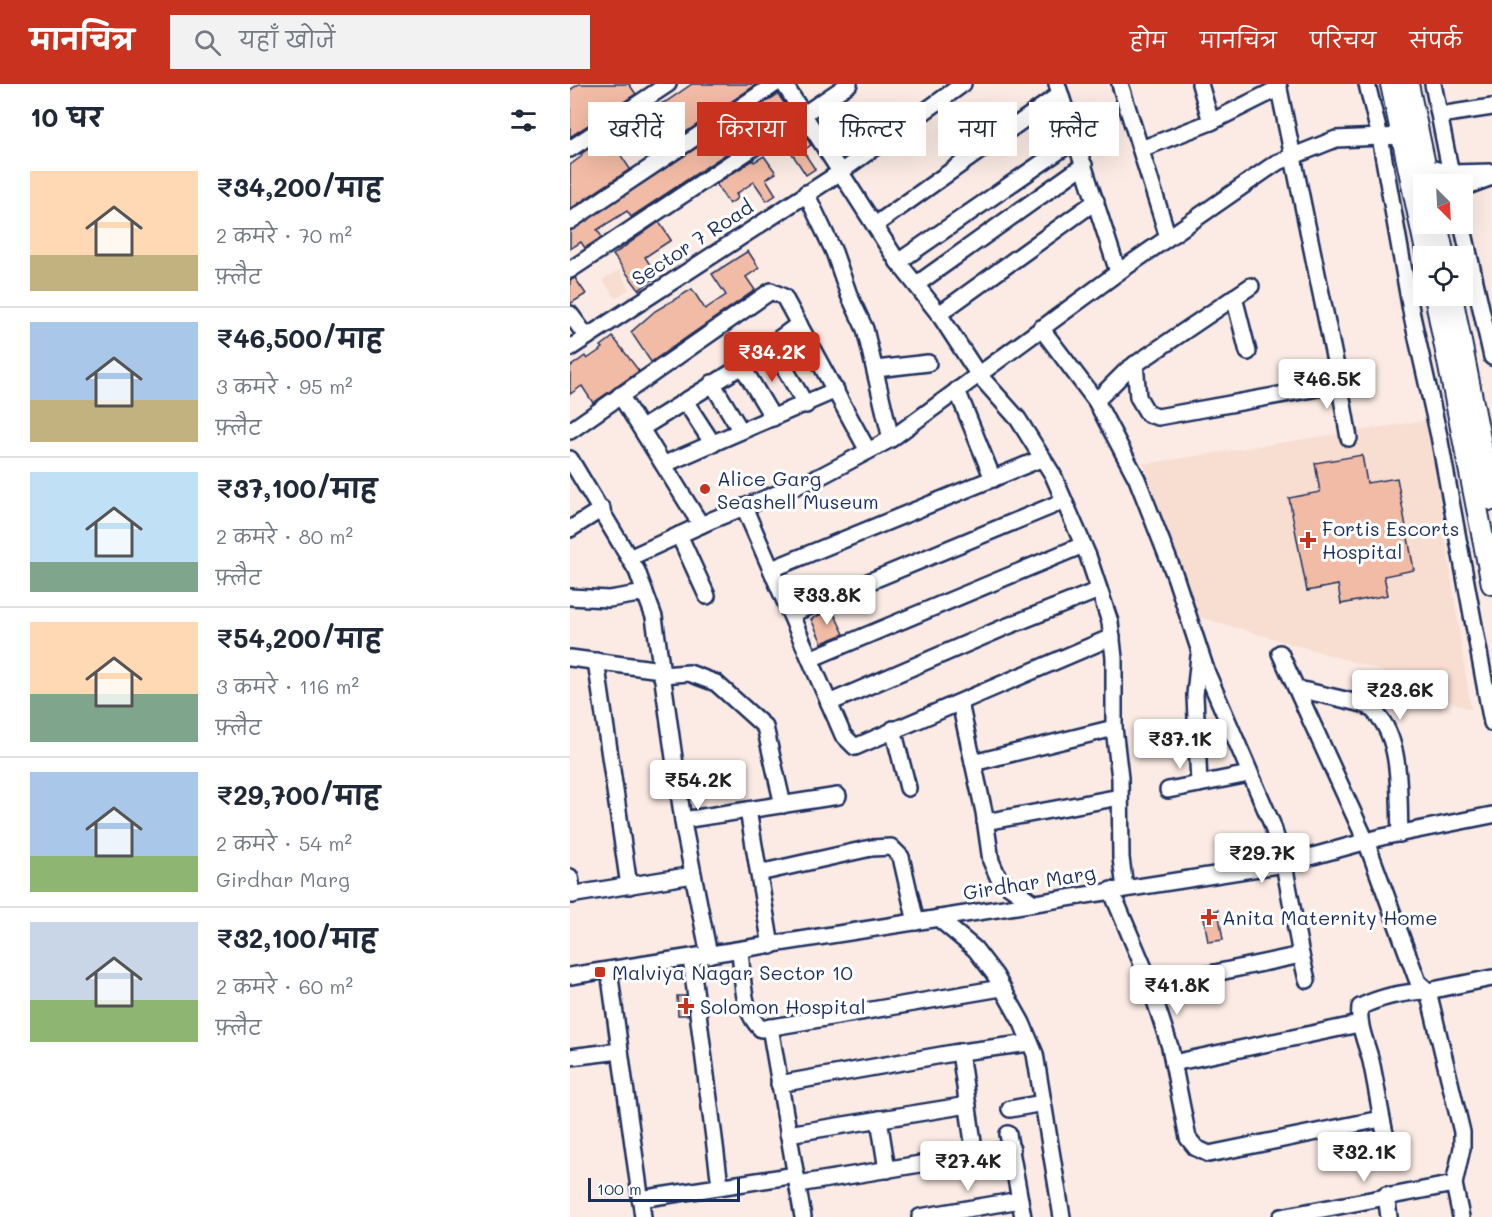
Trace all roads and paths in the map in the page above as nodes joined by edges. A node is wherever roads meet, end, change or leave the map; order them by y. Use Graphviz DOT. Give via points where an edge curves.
graph roads {
  1 [pos="668,84"];
  2 [pos="775,84"];
  3 [pos="784,84"];
  4 [pos="849,84"];
  5 [pos="963,84"];
  6 [pos="1120,84"];
  7 [pos="1200,84"];
  8 [pos="1368,84"];
  9 [pos="1391,84"];
  10 [pos="1408,84"];
  11 [pos="1433,84"];
  12 [pos="1278,86"];
  13 [pos="1059,89"];
  14 [pos="795,102"];
  15 [pos="1492,107"];
  16 [pos="807,114"];
  17 [pos="1440,115"];
  18 [pos="807,121"];
  19 [pos="1211,122"];
  20 [pos="1402,136"];
  21 [pos="1380,137"];
  22 [pos="570,149"];
  23 [pos="1141,149"];
  24 [pos="743,156"];
  25 [pos="1052,156"];
  26 [pos="1081,156"];
  27 [pos="1293,156"];
  28 [pos="1084,165"];
  29 [pos="1492,172"];
  30 [pos="839,173"];
  31 [pos="1427,174"];
  32 [pos="1451,174"];
  33 [pos="1473,175"];
  34 [pos="1492,177"];
  35 [pos="1473,184"];
  36 [pos="806,193"];
  37 [pos="1096,201"];
  38 [pos="570,221"];
  39 [pos="875,225"];
  40 [pos="1464,234"];
  41 [pos="1168,237"];
  42 [pos="1425,246"];
  43 [pos="898,262"];
  44 [pos="570,270"];
  45 [pos="1118,272"];
  46 [pos="917,284"];
  47 [pos="1251,286"];
  48 [pos="1234,297"];
  49 [pos="1437,306"];
  50 [pos="1454,306"];
  51 [pos="570,314"];
  52 [pos="939,314"];
  53 [pos="799,324"];
  54 [pos="1041,328"];
  55 [pos="587,337"];
  56 [pos="771,345"];
  57 [pos="570,348"];
  58 [pos="1248,352"];
  59 [pos="1492,357"];
  60 [pos="928,363"];
  61 [pos="1136,364"];
  62 [pos="742,366"];
  63 [pos="876,369"];
  64 [pos="978,374"];
  65 [pos="1338,376"];
  66 [pos="712,383"];
  67 [pos="836,390"];
  68 [pos="957,390"];
  69 [pos="620,395"];
  70 [pos="685,401"];
  71 [pos="1096,401"];
  72 [pos="806,405"];
  73 [pos="773,418"];
  74 [pos="642,428"];
  75 [pos="570,431"];
  76 [pos="741,431"];
  77 [pos="891,438"];
  78 [pos="1349,438"];
  79 [pos="713,444"];
  80 [pos="868,451"];
  81 [pos="1043,458"];
  82 [pos="570,459"];
  83 [pos="665,464"];
  84 [pos="575,477"];
  85 [pos="993,479"];
  86 [pos="1492,500"];
  87 [pos="1064,501"];
  88 [pos="744,507"];
  89 [pos="602,509"];
  90 [pos="700,525"];
  91 [pos="570,529"];
  92 [pos="679,535"];
  93 [pos="1083,545"];
  94 [pos="629,558"];
  95 [pos="772,569"];
  96 [pos="1492,584"];
  97 [pos="1099,590"];
  98 [pos="645,593"];
  99 [pos="707,596"];
  100 [pos="570,597"];
  101 [pos="791,614"];
  102 [pos="1112,637"];
  103 [pos="1200,652"];
  104 [pos="1280,653"];
  105 [pos="570,658"];
  106 [pos="810,658"];
  107 [pos="596,661"];
  108 [pos="661,673"];
  109 [pos="1298,689"];
  110 [pos="829,703"];
  111 [pos="960,704"];
  112 [pos="1492,723"];
  113 [pos="1114,728"];
  114 [pos="893,729"];
  115 [pos="973,763"];
  116 [pos="1250,774"];
  117 [pos="1198,784"];
  118 [pos="908,788"];
  119 [pos="1168,790"];
  120 [pos="838,796"];
  121 [pos="1120,797"];
  122 [pos="783,805"];
  123 [pos="748,810"];
  124 [pos="1492,815"];
  125 [pos="683,820"];
  126 [pos="985,822"];
  127 [pos="1400,834"];
  128 [pos="1366,841"];
  129 [pos="1284,864"];
  130 [pos="759,873"];
  131 [pos="693,875"];
  132 [pos="570,877"];
  133 [pos="629,886"];
  134 [pos="1118,889"];
  135 [pos="572,895"];
  136 [pos="1027,903"];
  137 [pos="944,917"];
  138 [pos="915,922"];
  139 [pos="771,946"];
  140 [pos="740,951"];
  141 [pos="709,955"];
  142 [pos="1301,955"];
  143 [pos="691,958"];
  144 [pos="609,970"];
  145 [pos="570,976"];
  146 [pos="1186,978"];
  147 [pos="1492,978"];
  148 [pos="1307,980"];
  149 [pos="1001,988"];
  150 [pos="1428,991"];
  151 [pos="1359,1024"];
  152 [pos="770,1027"];
  153 [pos="1030,1042"];
  154 [pos="620,1051"];
  155 [pos="960,1052"];
  156 [pos="570,1058"];
  157 [pos="1173,1063"];
  158 [pos="779,1084"];
  159 [pos="1043,1103"];
  160 [pos="968,1105"];
  161 [pos="1010,1109"];
  162 [pos="879,1119"];
  163 [pos="1381,1119"];
  164 [pos="788,1134"];
  165 [pos="1390,1153"];
  166 [pos="975,1156"];
  167 [pos="887,1170"];
  168 [pos="797,1179"];
  169 [pos="1454,1184"];
  170 [pos="720,1185"];
  171 [pos="1386,1195"];
  172 [pos="640,1199"];
  173 [pos="1020,1200"];
  174 [pos="643,1217"];
  175 [pos="803,1217"];
  176 [pos="920,1217"];
  177 [pos="1023,1217"];
  178 [pos="1062,1217"];
  179 [pos="1281,1217"];
  180 [pos="1389,1217"];
  181 [pos="1461,1217"];
  1 -- 22 [label="street"];
  2 -- 38 [label="street"];
  3 -- 14 [label="street"];
  4 -- 16 [label="street"];
  5 -- 30 [label="street, Sector 7 Road"];
  6 -- 23 [label="street"];
  7 -- 19 [label="street"];
  8 -- 21 [label="street"];
  9 -- 20 [label="main road"];
  10 -- 31 [label="main road"];
  11 -- 17 [label="street"];
  12 -- 19 [label="street"];
  12 -- 27 [label="street"];
  13 -- 39 [label="street"];
  15 -- 17 [label="street"];
  17 -- 32 [label="street"];
  18 -- 30 [label="street"];
  19 -- 23 [label="street"];
  20 -- 21 [label="street"];
  20 -- 42 [label="main road"];
  21 -- 27 [label="street" via="1336,139"];
  21 -- 112 [label="street"];
  23 -- 41 [label="street"];
  24 -- 44 [label="street"];
  25 -- 43 [label="street"];
  26 -- 28 [label="street"];
  27 -- 41 [label="street" via="1276,163"];
  27 -- 65 [label="street"];
  28 -- 37 [label="street"];
  28 -- 46 [label="street"];
  29 -- 33 [label="street"];
  30 -- 36 [label="street, Sector 7 Road"];
  30 -- 39 [label="street"];
  34 -- 35 [label="street"];
  36 -- 55 [label="street, Sector 7 Road"];
  36 -- 63 [label="street" via="865,329"];
  37 -- 45 [label="street"];
  37 -- 52 [label="street"];
  39 -- 43 [label="street"];
  40 -- 59 [label="street"];
  41 -- 45 [label="street"];
  43 -- 46 [label="street"];
  45 -- 54 [label="street"];
  46 -- 52 [label="street"];
  47 -- 48 [label="street"];
  48 -- 58 [label="street"];
  48 -- 61 [label="street"];
  49 -- 96 [label="main road"];
  50 -- 86 [label="main road"];
  51 -- 55 [label="street"];
  52 -- 64 [label="street"];
  53 -- 56 [label="street"];
  53 -- 67 [label="street"];
  53 -- 69 [label="street" via="784,297 766,292"];
  54 -- 64 [label="street"];
  54 -- 71 [label="street"];
  55 -- 57 [label="street, Sector 7 Road"];
  56 -- 62 [label="street"];
  56 -- 72 [label="street"];
  60 -- 63 [label="street"];
  61 -- 65 [label="street" via="1138,397 1148,414 1158,417 1329,386"];
  61 -- 71 [label="street"];
  62 -- 66 [label="street"];
  62 -- 73 [label="street"];
  63 -- 77 [label="street"];
  64 -- 68 [label="street"];
  64 -- 81 [label="street" via="1018,419"];
  65 -- 78 [label="street"];
  66 -- 70 [label="street"];
  66 -- 76 [label="street"];
  67 -- 72 [label="street"];
  67 -- 80 [label="street"];
  68 -- 77 [label="street"];
  68 -- 85 [label="street"];
  69 -- 74 [label="street"];
  69 -- 75 [label="street"];
  70 -- 74 [label="street"];
  70 -- 79 [label="street"];
  71 -- 103 [label="street" via="1137,479"];
  72 -- 73 [label="street"];
  73 -- 76 [label="street"];
  74 -- 83 [label="street"];
  76 -- 79 [label="street"];
  77 -- 80 [label="street"];
  79 -- 83 [label="street"];
  80 -- 88 [label="street" via="821,476"];
  81 -- 85 [label="street"];
  81 -- 87 [label="street"];
  82 -- 84 [label="street"];
  83 -- 90 [label="street"];
  84 -- 89 [label="street"];
  85 -- 95 [label="street"];
  87 -- 93 [label="street"];
  87 -- 101 [label="street"];
  88 -- 90 [label="street"];
  88 -- 95 [label="street"];
  89 -- 91 [label="street"];
  89 -- 94 [label="street"];
  90 -- 92 [label="street"];
  92 -- 94 [label="street"];
  92 -- 99 [label="street"];
  93 -- 97 [label="street"];
  93 -- 106 [label="street"];
  94 -- 98 [label="street"];
  95 -- 101 [label="street"];
  97 -- 102 [label="street"];
  97 -- 110 [label="street"];
  98 -- 100 [label="street" via="609,599"];
  98 -- 108 [label="street" via="654,617"];
  101 -- 106 [label="street"];
  102 -- 111 [label="street"];
  102 -- 113 [label="street"];
  103 -- 116 [label="street"];
  103 -- 117 [label="street" via="1195,695"];
  104 -- 109 [label="street"];
  105 -- 107 [label="street"];
  106 -- 110 [label="street"];
  107 -- 108 [label="street"];
  107 -- 133 [label="street"];
  108 -- 122 [label="street" via="689,673 716,683 765,727"];
  108 -- 125 [label="street"];
  109 -- 127 [label="street" via="1368,706 1382,723 1391,739"];
  109 -- 128 [label="street"];
  110 -- 114 [label="street" via="843,735 855,747"];
  111 -- 114 [label="street"];
  111 -- 115 [label="street"];
  113 -- 115 [label="street"];
  113 -- 121 [label="street"];
  114 -- 118 [label="street"];
  115 -- 126 [label="street"];
  116 -- 117 [label="street"];
  116 -- 129 [label="street"];
  117 -- 119 [label="street"];
  120 -- 122 [label="street"];
  121 -- 126 [label="street"];
  121 -- 134 [label="street"];
  122 -- 123 [label="street"];
  123 -- 125 [label="street"];
  123 -- 130 [label="street"];
  124 -- 127 [label="street, Girdhar Marg"];
  125 -- 131 [label="street"];
  126 -- 136 [label="street" via="991,861 999,879"];
  127 -- 128 [label="street, Girdhar Marg"];
  128 -- 129 [label="street, Girdhar Marg"];
  128 -- 150 [label="street" via="1419,982"];
  129 -- 134 [label="street, Girdhar Marg"];
  129 -- 142 [label="street"];
  130 -- 138 [label="street" via="891,847 901,857"];
  130 -- 139 [label="street"];
  131 -- 133 [label="street"];
  131 -- 141 [label="street"];
  132 -- 135 [label="street"];
  133 -- 135 [label="street"];
  134 -- 136 [label="street, Girdhar Marg"];
  134 -- 157 [label="street"];
  136 -- 137 [label="street, Girdhar Marg"];
  137 -- 138 [label="street, Girdhar Marg"];
  137 -- 149 [label="street" via="975,948"];
  138 -- 139 [label="street, Girdhar Marg"];
  139 -- 140 [label="street, Girdhar Marg"];
  140 -- 141 [label="street, Girdhar Marg"];
  140 -- 152 [label="street" via="748,1010 761,1029"];
  141 -- 143 [label="street, Girdhar Marg"];
  142 -- 146 [label="street"];
  142 -- 148 [label="street"];
  143 -- 144 [label="street, Girdhar Marg"];
  143 -- 170 [label="street"];
  144 -- 145 [label="street, Girdhar Marg"];
  144 -- 154 [label="street"];
  147 -- 150 [label="street"];
  149 -- 152 [label="street"];
  149 -- 153 [label="street"];
  150 -- 151 [label="street" via="1407,992 1360,1007"];
  150 -- 169 [label="street" via="1462,1132"];
  151 -- 157 [label="street"];
  151 -- 163 [label="street" via="1371,1062"];
  152 -- 158 [label="street"];
  153 -- 155 [label="street"];
  153 -- 159 [label="street"];
  154 -- 156 [label="street"];
  154 -- 172 [label="street"];
  155 -- 158 [label="street"];
  155 -- 160 [label="street"];
  157 -- 163 [label="street" via="1188,1138 1196,1148 1209,1154"];
  158 -- 164 [label="street"];
  159 -- 161 [label="street"];
  159 -- 178 [label="street"];
  160 -- 162 [label="street"];
  160 -- 166 [label="street"];
  162 -- 164 [label="street"];
  162 -- 167 [label="street"];
  163 -- 165 [label="street"];
  164 -- 168 [label="street"];
  166 -- 167 [label="street"];
  166 -- 173 [label="street" via="1010,1142"];
  167 -- 168 [label="street"];
  168 -- 170 [label="street"];
  168 -- 175 [label="street"];
  169 -- 171 [label="street"];
  169 -- 181 [label="street"];
  170 -- 172 [label="street"];
  171 -- 179 [label="street"];
  171 -- 180 [label="street"];
  172 -- 174 [label="street"];
  173 -- 176 [label="street"];
  173 -- 177 [label="street"];
}
